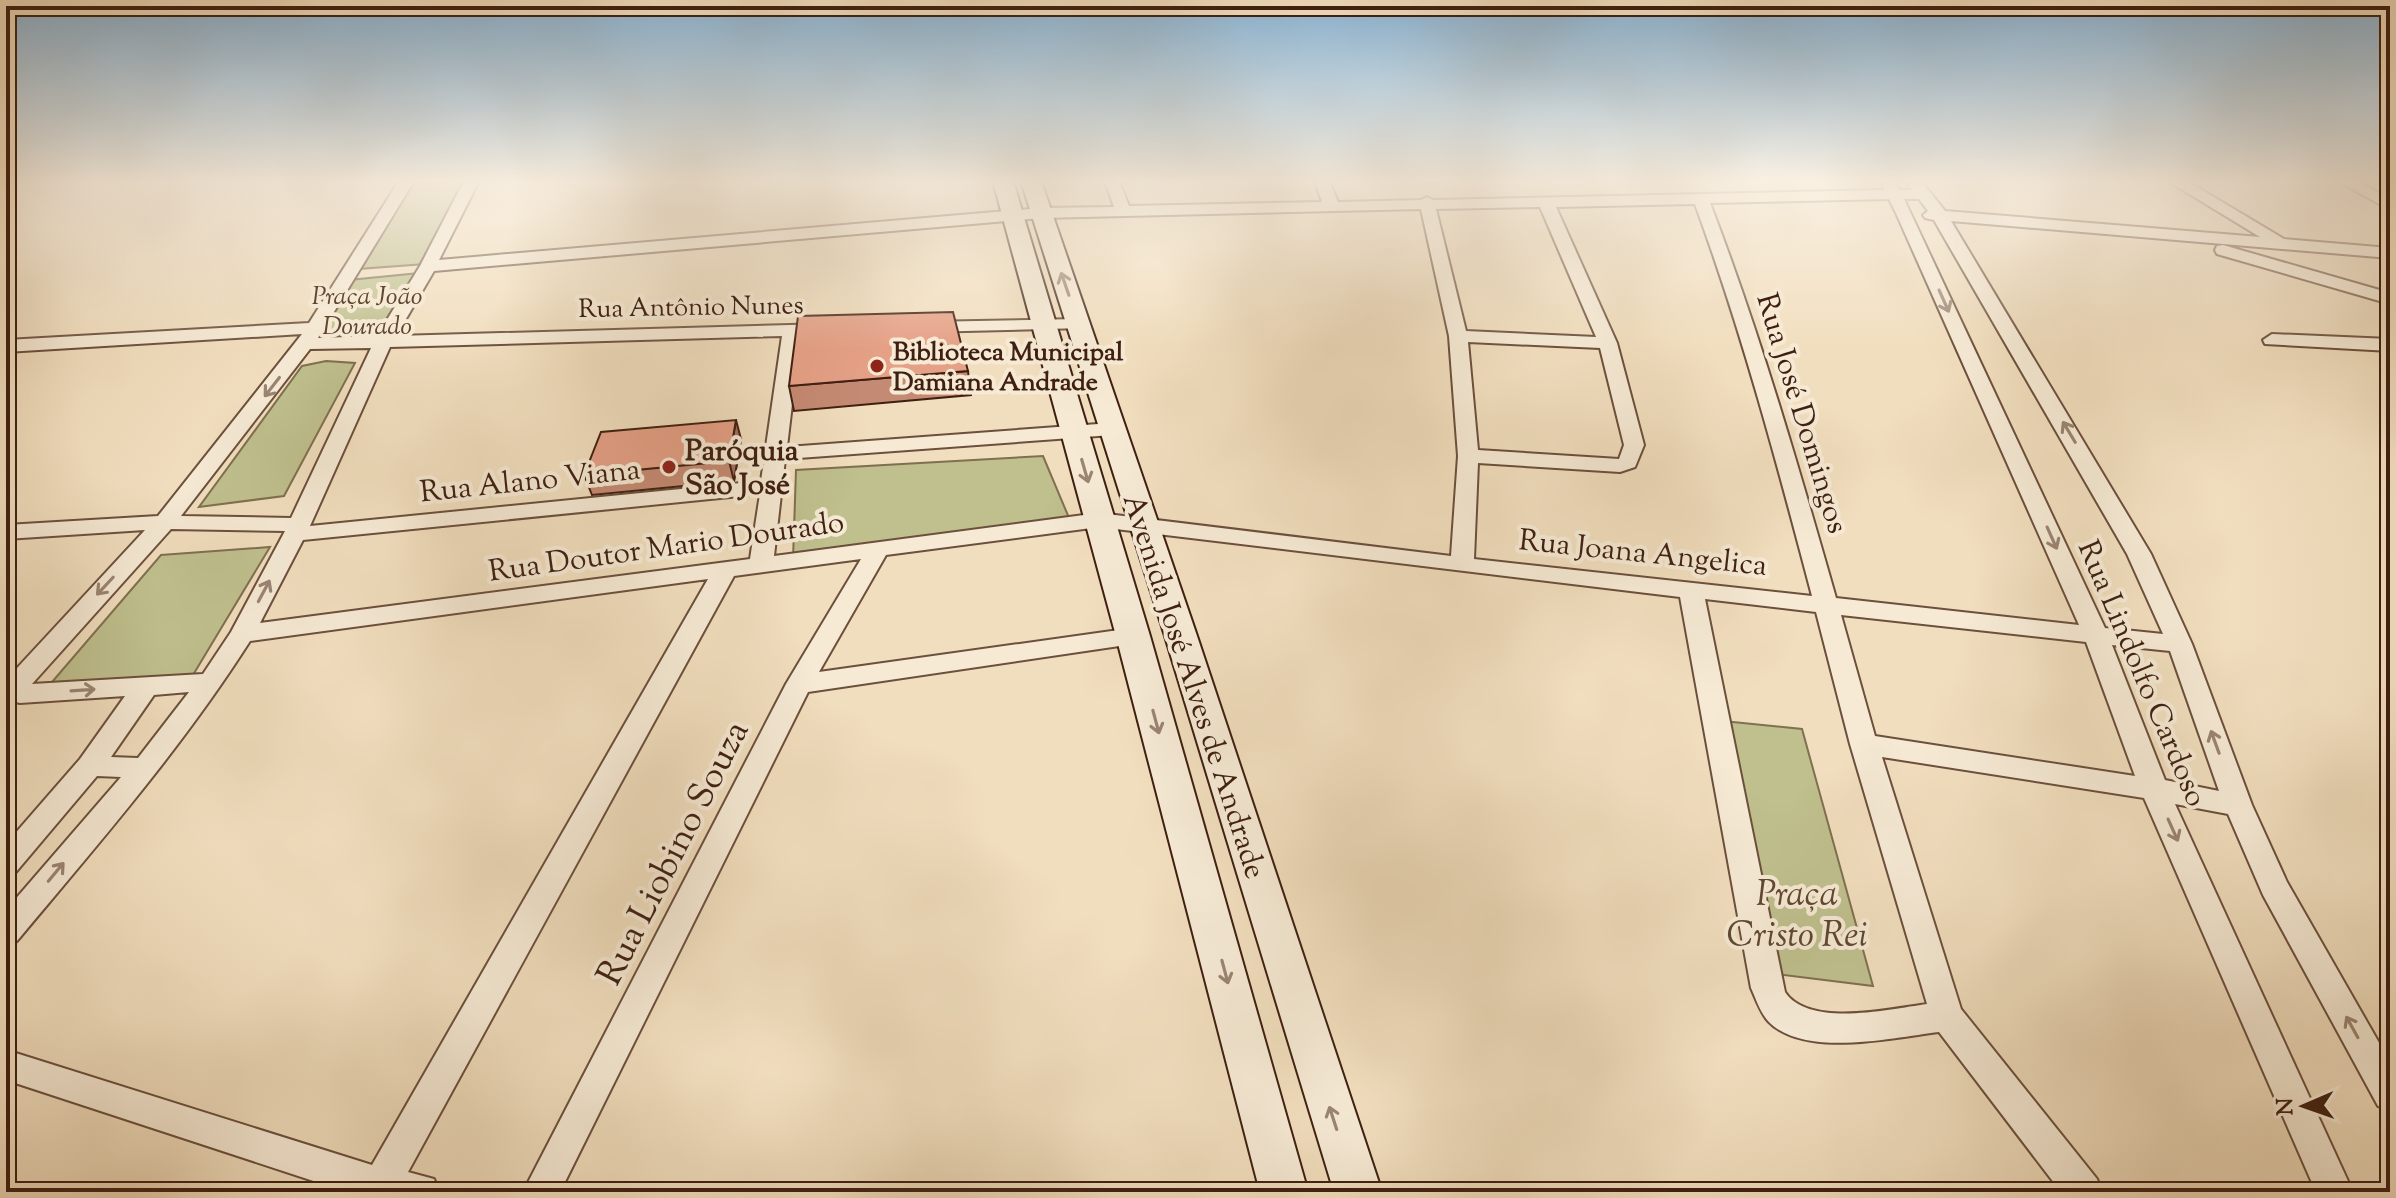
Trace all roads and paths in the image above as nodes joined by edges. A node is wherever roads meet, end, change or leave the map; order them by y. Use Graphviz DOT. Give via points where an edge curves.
graph roads {
  1 [pos="371,237"];
  2 [pos="443,237"];
  3 [pos="706,237"];
  4 [pos="1038,237"];
  5 [pos="1435,237"];
  6 [pos="1561,237"];
  7 [pos="1715,237"];
  8 [pos="1923,237"];
  9 [pos="1952,237"];
  10 [pos="2179,237"];
  11 [pos="2196,237"];
  12 [pos="2270,237"];
  13 [pos="2282,244"];
  14 [pos="2390,253"];
  15 [pos="428,266"];
  16 [pos="2368,293"];
  17 [pos="2390,299"];
  18 [pos="1061,324"];
  19 [pos="903,328"];
  20 [pos="840,329"];
  21 [pos="792,330"];
  22 [pos="310,336"];
  23 [pos="1458,336"];
  24 [pos="384,340"];
  25 [pos="2272,340"];
  26 [pos="1608,343"];
  27 [pos="2390,345"];
  28 [pos="6,346"];
  29 [pos="1112,429"];
  30 [pos="1074,433"];
  31 [pos="775,454"];
  32 [pos="1468,456"];
  33 [pos="772,486"];
  34 [pos="1099,520"];
  35 [pos="165,522"];
  36 [pos="1143,523"];
  37 [pos="297,529"];
  38 [pos="6,532"];
  39 [pos="877,551"];
  40 [pos="1462,565"];
  41 [pos="761,566"];
  42 [pos="724,572"];
  43 [pos="1691,590"];
  44 [pos="1827,603"];
  45 [pos="2095,632"];
  46 [pos="242,634"];
  47 [pos="1133,636"];
  48 [pos="2180,644"];
  49 [pos="211,682"];
  50 [pos="799,684"];
  51 [pos="147,685"];
  52 [pos="1864,744"];
  53 [pos="90,766"];
  54 [pos="145,768"];
  55 [pos="2154,789"];
  56 [pos="2238,805"];
  57 [pos="6,864"];
  58 [pos="6,932"];
  59 [pos="1947,1016"];
  60 [pos="6,1065"];
  61 [pos="2390,1095"];
  62 [pos="379,1189"];
  63 [pos="421,1192"];
  64 [pos="541,1192"];
  65 [pos="1284,1192"];
  66 [pos="1358,1192"];
  67 [pos="2084,1192"];
  68 [pos="2335,1192"];
  1 -- 22 [label="street"];
  2 -- 15 [label="street"];
  3 -- 15 [label="street"];
  4 -- 18 [label="main road, Avenida José Alves de Andrade"];
  5 -- 23 [label="street"];
  6 -- 26 [label="street"];
  7 -- 44 [label="street, Rua José Domingos" via="1772,407"];
  8 -- 45 [label="street, Rua Lindolfo Cardoso, one-way"];
  48 -- 9 [label="street, Rua Lindolfo Cardoso, one-way" via="2139,554"];
  10 -- 16 [label="street"];
  11 -- 13 [label="street"];
  12 -- 13 [label="street"];
  13 -- 14 [label="street"];
  13 -- 16 [label="street"];
  15 -- 24 [label="street"];
  16 -- 17 [label="street"];
  18 -- 19 [label="street"];
  18 -- 29 [label="main road, Avenida José Alves de Andrade"];
  18 -- 30 [label="main road, Avenida José Alves de Andrade"];
  20 -- 21 [label="street, Rua Antônio Nunes"];
  21 -- 24 [label="street, Rua Antônio Nunes"];
  21 -- 31 [label="street"];
  22 -- 24 [label="street, Rua Antônio Nunes"];
  22 -- 28 [label="street, Rua Antônio Nunes"];
  22 -- 35 [label="street, one-way"];
  23 -- 26 [label="street"];
  23 -- 32 [label="street"];
  24 -- 37 [label="street"];
  25 -- 27 [label="street"];
  26 -- 32 [label="street" via="1634,445 1628,463 1600,466"];
  29 -- 30 [label="street"];
  29 -- 36 [label="main road, Avenida José Alves de Andrade"];
  30 -- 31 [label="street"];
  30 -- 34 [label="main road, Avenida José Alves de Andrade, one-way"];
  31 -- 33 [label="street"];
  32 -- 40 [label="street"];
  33 -- 37 [label="street, Rua Alano Viana"];
  33 -- 41 [label="street"];
  34 -- 36 [label="street, Rua Joana Angelica"];
  34 -- 39 [label="street, Rua Doutor Mario Dourado"];
  34 -- 47 [label="main road, Avenida José Alves de Andrade"];
  35 -- 37 [label="street, Rua Alano Viana"];
  35 -- 38 [label="street, Rua Alano Viana"];
  35 -- 51 [label="street, one-way" via="10,692"];
  36 -- 40 [label="street, Rua Joana Angelica"];
  66 -- 36 [label="main road, Avenida José Alves de Andrade, one-way"];
  46 -- 37 [label="street, one-way"];
  39 -- 41 [label="street, Rua Doutor Mario Dourado"];
  39 -- 50 [label="street, Rua Liobino Souza"];
  40 -- 43 [label="street, Rua Joana Angelica"];
  41 -- 42 [label="street, Rua Doutor Mario Dourado"];
  42 -- 46 [label="street, Rua Doutor Mario Dourado"];
  42 -- 62 [label="street"];
  43 -- 44 [label="street, Rua Joana Angelica"];
  43 -- 59 [label="street" via="1767,988 1783,1014 1812,1027"];
  44 -- 45 [label="street, Rua Joana Angelica"];
  44 -- 52 [label="street"];
  45 -- 48 [label="street, Rua Joana Angelica"];
  45 -- 55 [label="street, Rua Lindolfo Cardoso"];
  46 -- 49 [label="street"];
  47 -- 50 [label="street"];
  47 -- 65 [label="main road, Avenida José Alves de Andrade, one-way"];
  56 -- 48 [label="street, Rua Lindolfo Cardoso, one-way"];
  49 -- 51 [label="street"];
  49 -- 54 [label="street"];
  50 -- 64 [label="street, Rua Liobino Souza"];
  51 -- 53 [label="street"];
  52 -- 55 [label="street"];
  52 -- 59 [label="street"];
  53 -- 54 [label="street"];
  53 -- 57 [label="street"];
  58 -- 54 [label="street, one-way"];
  55 -- 56 [label="street"];
  55 -- 68 [label="street, Rua Lindolfo Cardoso, one-way"];
  61 -- 56 [label="street, Rua Lindolfo Cardoso, one-way" via="2274,886"];
  59 -- 67 [label="street"];
  60 -- 62 [label="street"];
  62 -- 63 [label="street"];
}
